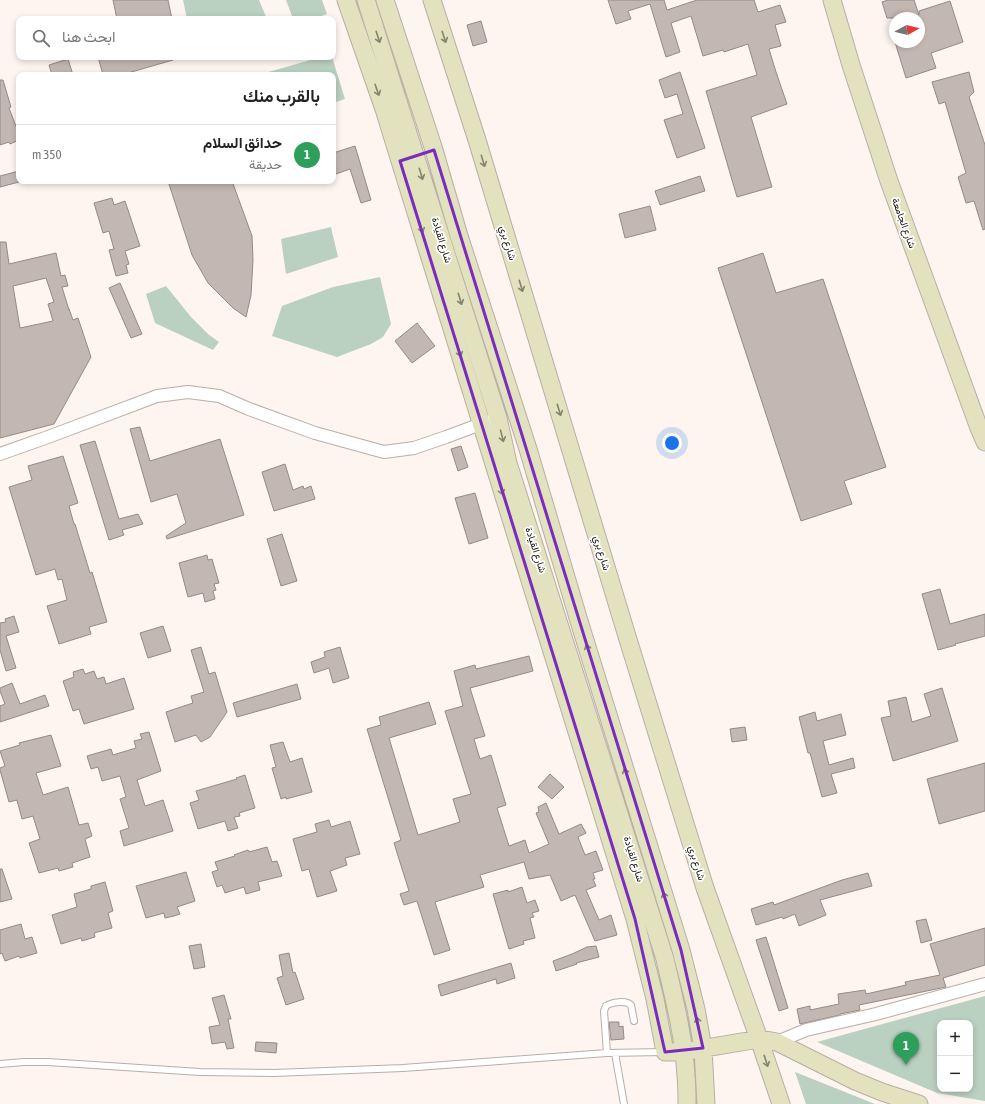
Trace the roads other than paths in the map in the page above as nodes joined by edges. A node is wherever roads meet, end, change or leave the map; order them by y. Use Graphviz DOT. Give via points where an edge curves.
graph roads {
  1 [pos="346,0"];
  2 [pos="366,0"];
  3 [pos="385,0"];
  4 [pos="432,0"];
  5 [pos="832,0"];
  6 [pos="434,150"];
  7 [pos="408,158"];
  8 [pos="490,421"];
  9 [pos="985,442"];
  10 [pos="0,454"];
  11 [pos="985,984"];
  12 [pos="634,1021"];
  13 [pos="759,1039"];
  14 [pos="777,1042"];
  15 [pos="703,1048"];
  16 [pos="665,1052"];
  17 [pos="683,1052"];
  18 [pos="607,1053"];
  19 [pos="615,1053"];
  20 [pos="0,1064"];
  21 [pos="624,1104"];
  22 [pos="687,1104"];
  23 [pos="706,1104"];
  24 [pos="780,1104"];
  25 [pos="919,1104"];
  1 -- 7 [label="main road, شارع القيادة, one-way" via="384,109"];
  2 -- 7 [label="main road, شارع القيادة, one-way"];
  3 -- 6 [label="main road, شارع القيادة"];
  4 -- 13 [label="main road, شارع بري, one-way" via="705,888"];
  5 -- 9 [label="main road, شارع الجامعة" via="889,181"];
  6 -- 7 [label="main road"];
  15 -- 6 [label="main road, شارع القيادة, one-way" via="681,950"];
  7 -- 8 [label="main road, شارع القيادة, one-way"];
  8 -- 10 [label="street" via="414,448 384,452 315,433 219,396 188,392 157,396"];
  8 -- 16 [label="main road, شارع القيادة, one-way" via="506,502 635,919 656,999"];
  8 -- 17 [label="main road, شارع القيادة, one-way" via="508,463 665,959"];
  11 -- 14 [label="street" via="806,1030"];
  12 -- 18 [label="lane" via="628,1002 611,1003 606,1006 604,1011"];
  13 -- 14 [label="main road"];
  13 -- 15 [label="main road"];
  13 -- 24 [label="main road, شارع بري, one-way"];
  14 -- 25 [label="main road" via="855,1081"];
  15 -- 17 [label="main road"];
  15 -- 23 [label="main road, شارع القيادة"];
  16 -- 17 [label="main road"];
  16 -- 19 [label="lane"];
  17 -- 22 [label="main road, شارع القيادة"];
  18 -- 19 [label="lane"];
  18 -- 20 [label="lane" via="403,1068 274,1074 48,1062"];
  19 -- 21 [label="lane"];
}
